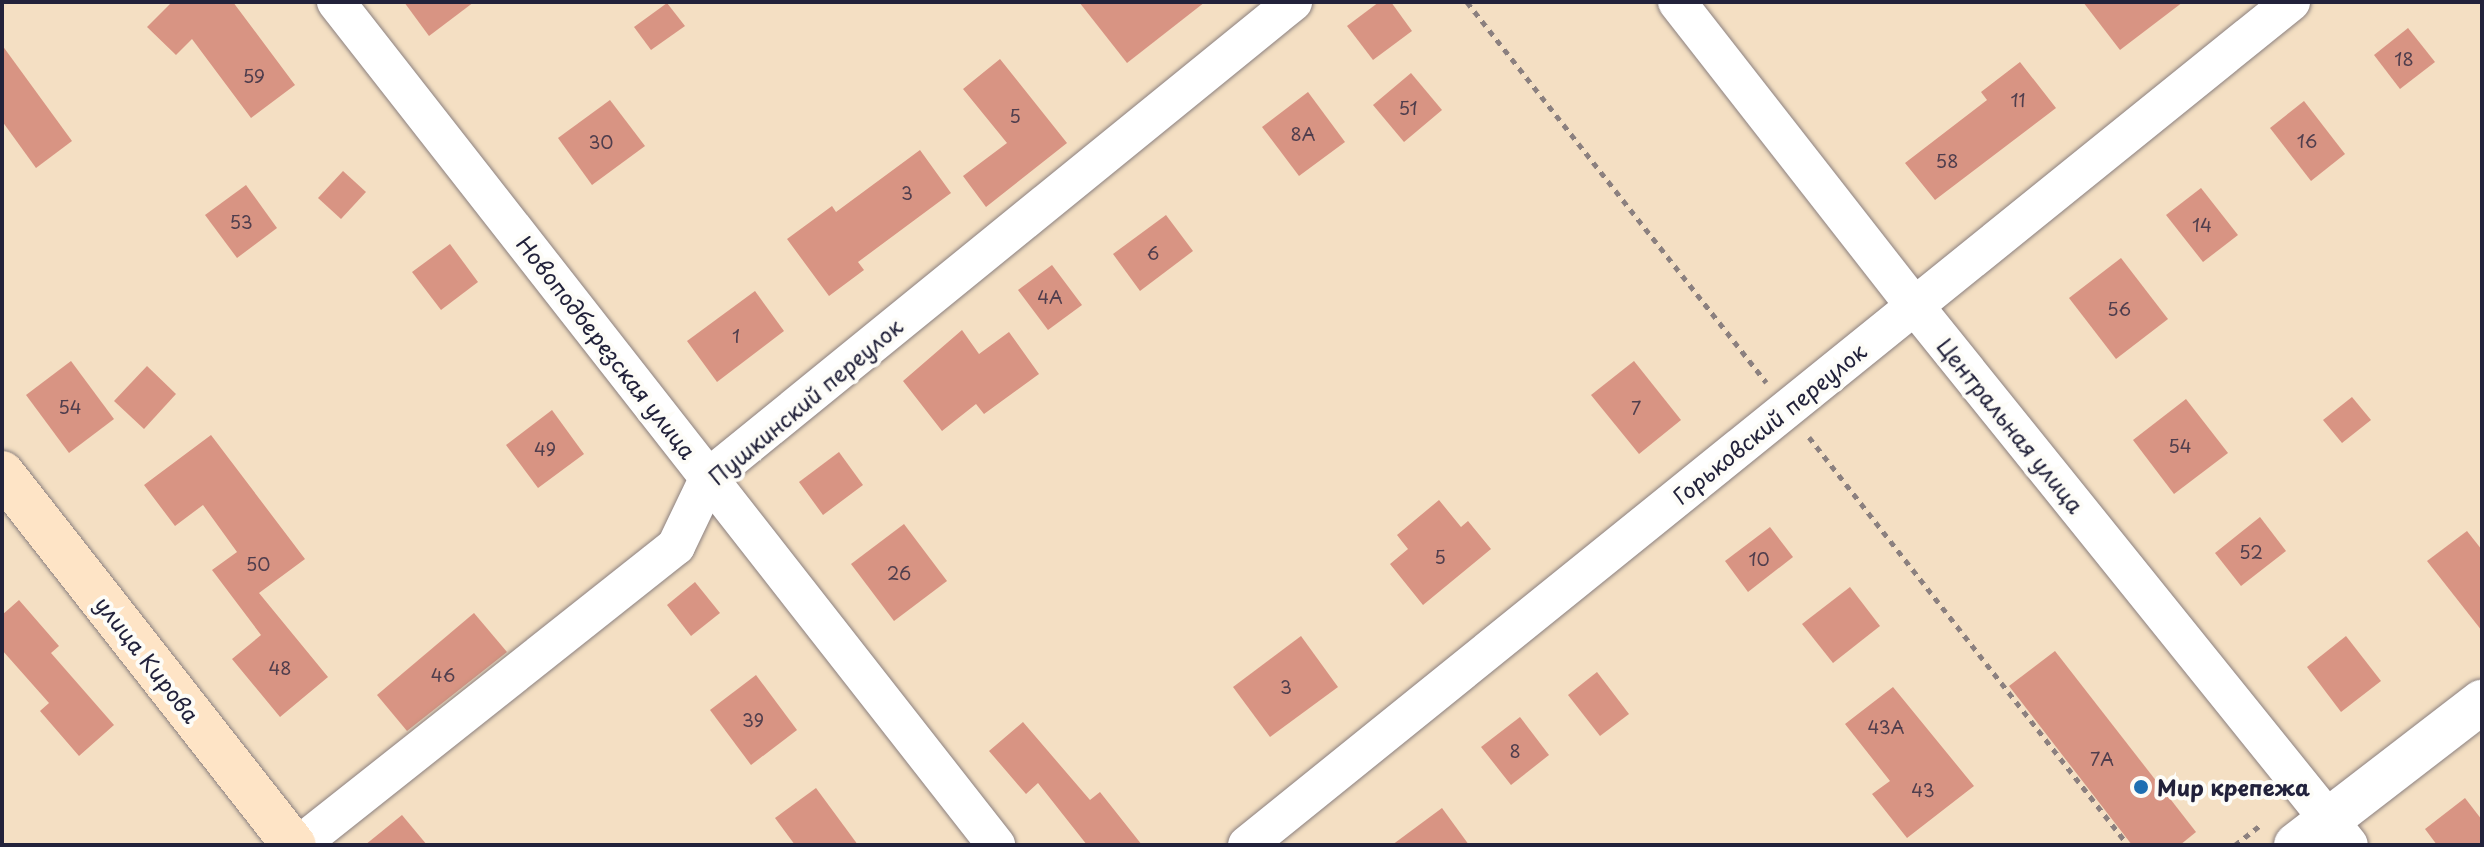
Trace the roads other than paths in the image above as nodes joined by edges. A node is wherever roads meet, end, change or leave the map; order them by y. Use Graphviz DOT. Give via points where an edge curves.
graph roads {
  1 [pos="336,2"];
  2 [pos="1293,2"];
  3 [pos="1677,2"];
  4 [pos="2291,2"];
  5 [pos="1914,305"];
  6 [pos="2,473"];
  7 [pos="709,477"];
  8 [pos="2482,702"];
  9 [pos="2325,836"];
  10 [pos="297,845"];
  11 [pos="996,845"];
  12 [pos="1247,845"];
  1 -- 7 [label="street, Новоподберезская улица"];
  2 -- 7 [label="street, Пушкинский переулок"];
  3 -- 5 [label="street, Центральная улица"];
  4 -- 5 [label="street, Горьковский переулок"];
  5 -- 9 [label="street, Центральная улица"];
  5 -- 12 [label="street, Горьковский переулок"];
  6 -- 10 [label="main road, улица Кирова"];
  7 -- 10 [label="street, Пушкинский переулок" via="676,546"];
  7 -- 11 [label="street, Новоподберезская улица"];
  8 -- 9 [label="street"];
}
